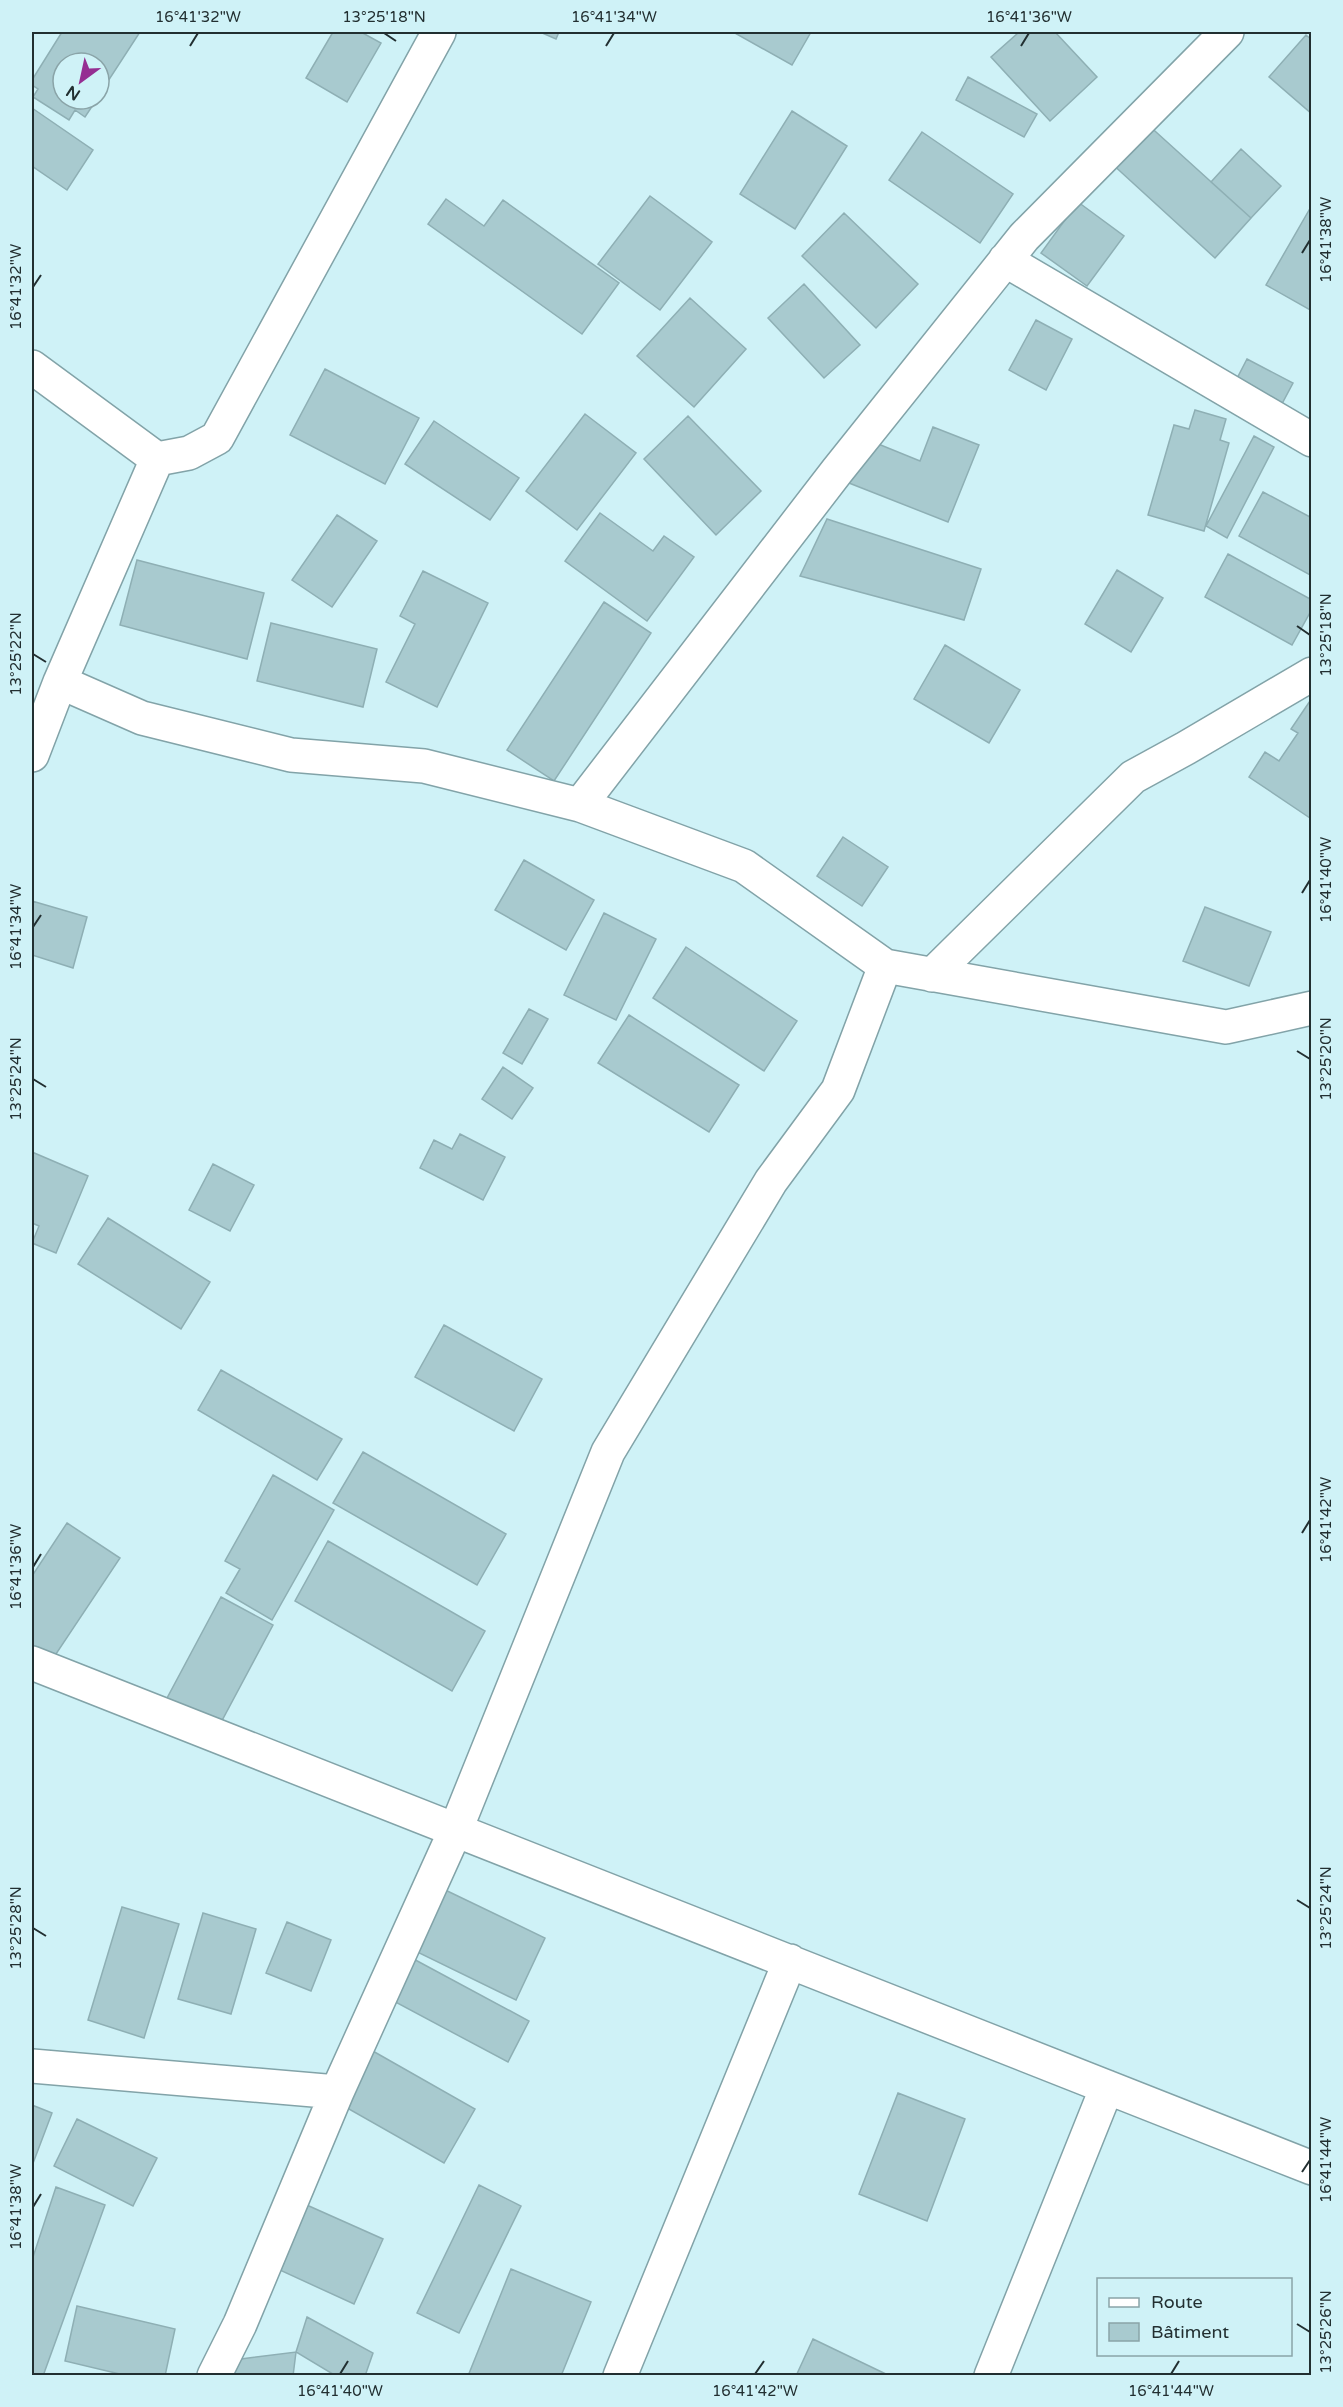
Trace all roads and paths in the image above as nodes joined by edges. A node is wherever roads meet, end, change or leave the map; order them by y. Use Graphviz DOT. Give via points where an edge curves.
graph roads {
  1 [pos="439,32"];
  2 [pos="1227,32"];
  3 [pos="1005,260"];
  4 [pos="32,367"];
  5 [pos="1311,440"];
  6 [pos="158,459"];
  7 [pos="1311,674"];
  8 [pos="60,682"];
  9 [pos="32,755"];
  10 [pos="580,805"];
  11 [pos="885,966"];
  12 [pos="932,975"];
  13 [pos="1311,1008"];
  14 [pos="32,1663"];
  15 [pos="456,1829"];
  16 [pos="790,1961"];
  17 [pos="32,2066"];
  18 [pos="1107,2087"];
  19 [pos="337,2092"];
  20 [pos="1311,2168"];
  21 [pos="214,2376"];
  22 [pos="620,2376"];
  23 [pos="991,2376"];
  1 -- 6 [label="street" via="217,438 189,453"];
  2 -- 3 [label="street" via="1023,237"];
  3 -- 5 [label="street"];
  3 -- 10 [label="street"];
  4 -- 6 [label="street"];
  6 -- 8 [label="street"];
  7 -- 12 [label="street" via="1133,777"];
  8 -- 9 [label="street"];
  8 -- 10 [label="street" via="142,718 291,755 424,766"];
  10 -- 11 [label="street" via="744,866"];
  11 -- 12 [label="street"];
  11 -- 15 [label="street" via="838,1090 771,1181 608,1452"];
  12 -- 13 [label="street" via="1226,1027"];
  14 -- 15 [label="street"];
  15 -- 16 [label="street"];
  15 -- 19 [label="street"];
  16 -- 18 [label="street"];
  16 -- 22 [label="street"];
  17 -- 19 [label="street"];
  18 -- 20 [label="street"];
  18 -- 23 [label="street"];
  19 -- 21 [label="street" via="240,2324"];
}
